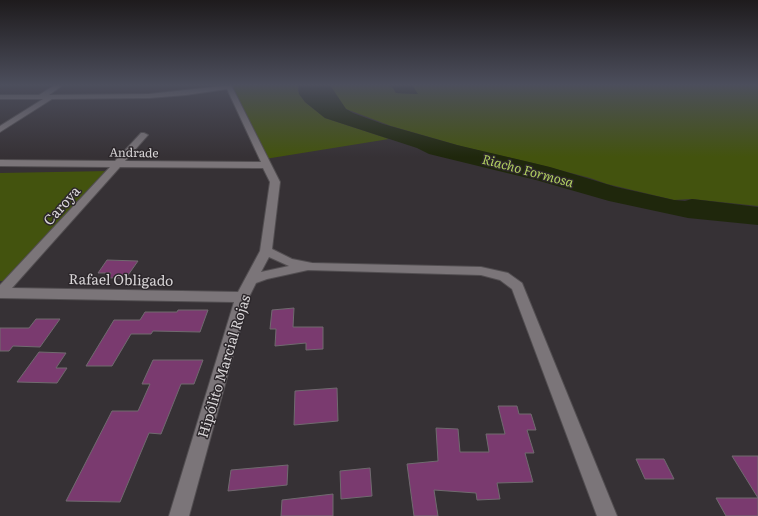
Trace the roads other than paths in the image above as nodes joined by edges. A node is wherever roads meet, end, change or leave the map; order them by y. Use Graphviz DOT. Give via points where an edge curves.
graph roads {
  1 [pos="32,109"];
  2 [pos="240,109"];
  3 [pos="0,130"];
  4 [pos="144,135"];
  5 [pos="0,163"];
  6 [pos="117,164"];
  7 [pos="268,165"];
  8 [pos="266,252"];
  9 [pos="312,267"];
  10 [pos="250,280"];
  11 [pos="0,293"];
  12 [pos="242,296"];
  13 [pos="179,516"];
  14 [pos="607,516"];
  1 -- 3 [label="street"];
  2 -- 7 [label="street, Hipólito Marcial Rojas"];
  4 -- 6 [label="street, Caroya"];
  5 -- 6 [label="street, Andrade"];
  6 -- 7 [label="street, Andrade"];
  6 -- 11 [label="street, Caroya"];
  7 -- 8 [label="street, Hipólito Marcial Rojas" via="275,182"];
  8 -- 9 [label="street" via="289,262"];
  8 -- 10 [label="street, Hipólito Marcial Rojas"];
  9 -- 10 [label="street" via="280,271"];
  9 -- 14 [label="street" via="481,271 504,276 518,286"];
  10 -- 12 [label="street, Hipólito Marcial Rojas"];
  11 -- 12 [label="street, Rafael Obligado"];
  12 -- 13 [label="street, Hipólito Marcial Rojas"];
}
